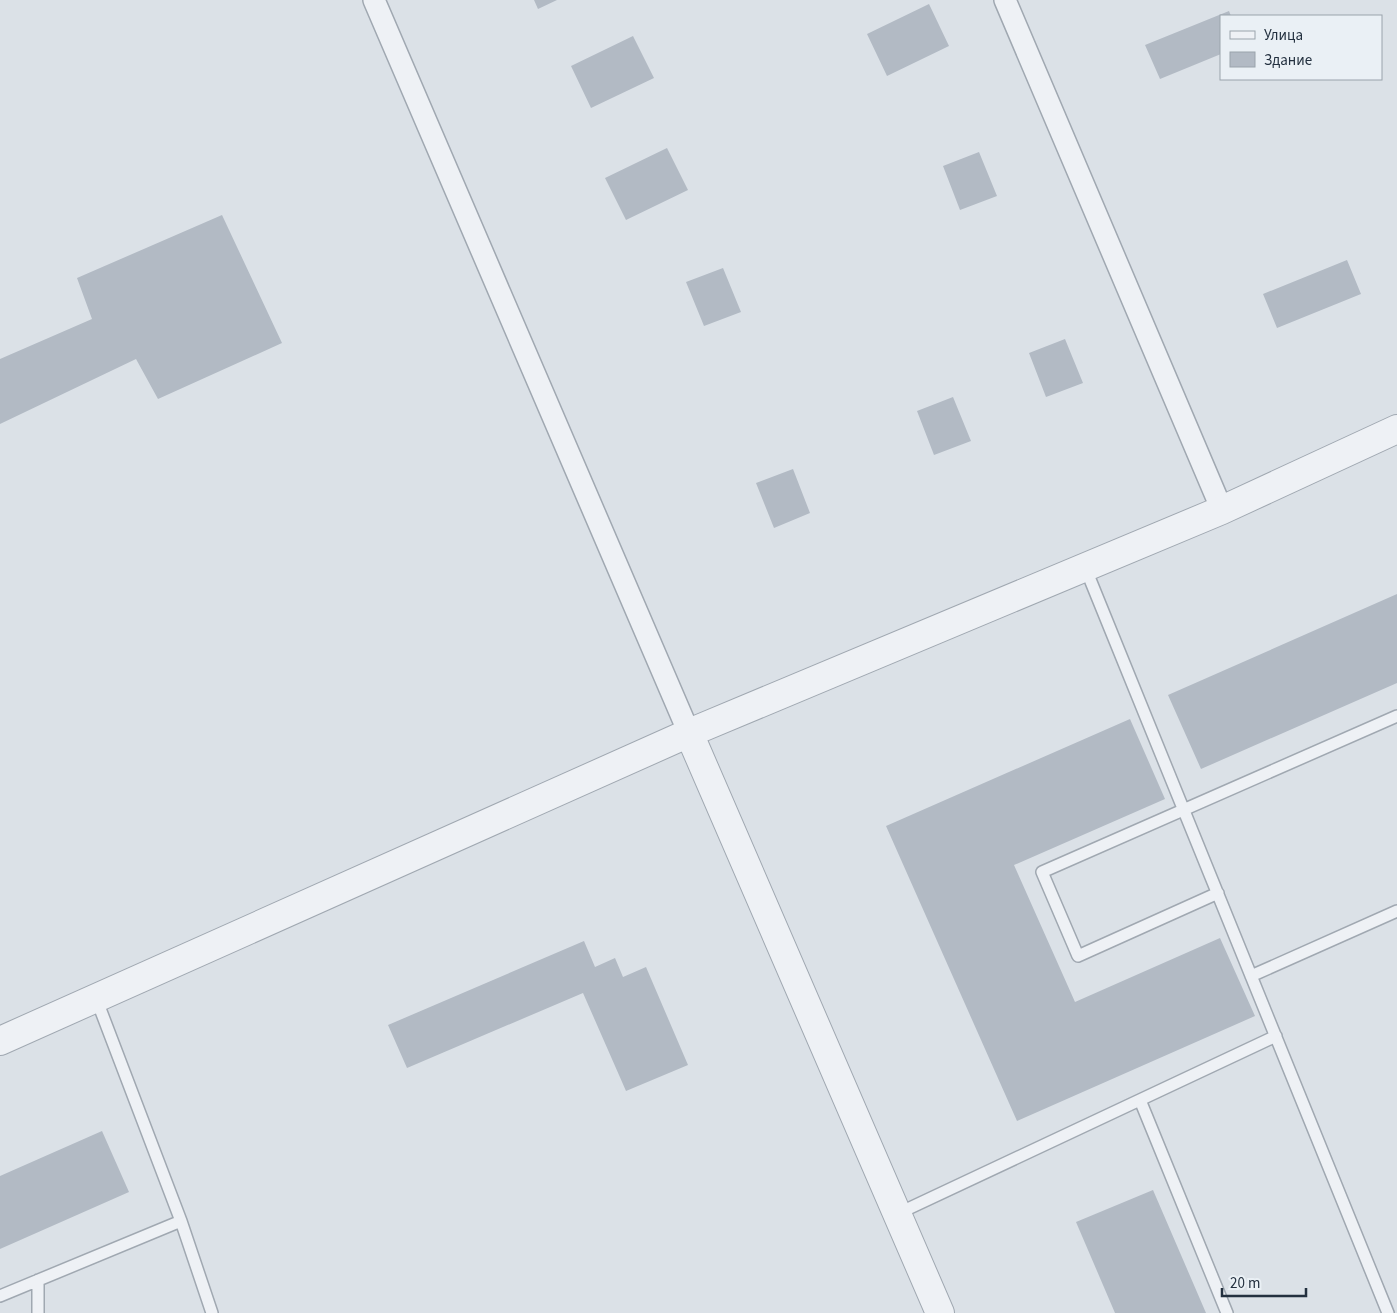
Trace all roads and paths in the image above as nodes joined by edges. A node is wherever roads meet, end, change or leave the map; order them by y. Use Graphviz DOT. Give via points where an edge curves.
graph roads {
  1 [pos="374,0"];
  2 [pos="1005,0"];
  3 [pos="1397,429"];
  4 [pos="1222,510"];
  5 [pos="1085,567"];
  6 [pos="1397,716"];
  7 [pos="689,733"];
  8 [pos="1184,809"];
  9 [pos="1218,893"];
  10 [pos="1397,911"];
  11 [pos="1251,976"];
  12 [pos="96,998"];
  13 [pos="1276,1036"];
  14 [pos="0,1041"];
  15 [pos="1140,1100"];
  16 [pos="897,1214"];
  17 [pos="181,1221"];
  18 [pos="38,1280"];
  19 [pos="0,1296"];
  20 [pos="38,1313"];
  21 [pos="212,1313"];
  22 [pos="940,1313"];
  23 [pos="1227,1313"];
  24 [pos="1388,1313"];
  1 -- 7 [label="street"];
  2 -- 4 [label="street"];
  3 -- 4 [label="street"];
  4 -- 5 [label="street"];
  5 -- 7 [label="street"];
  5 -- 8 [label="lane"];
  6 -- 8 [label="lane"];
  7 -- 12 [label="street"];
  7 -- 16 [label="street"];
  8 -- 9 [label="lane"];
  8 -- 9 [label="lane" via="1042,872 1078,956"];
  9 -- 11 [label="lane"];
  10 -- 11 [label="lane"];
  11 -- 13 [label="lane"];
  12 -- 14 [label="street"];
  12 -- 17 [label="lane"];
  13 -- 15 [label="lane"];
  13 -- 24 [label="lane"];
  15 -- 16 [label="lane"];
  15 -- 23 [label="lane"];
  16 -- 22 [label="street"];
  17 -- 18 [label="lane"];
  17 -- 21 [label="lane"];
  18 -- 19 [label="lane"];
  18 -- 20 [label="lane"];
}
